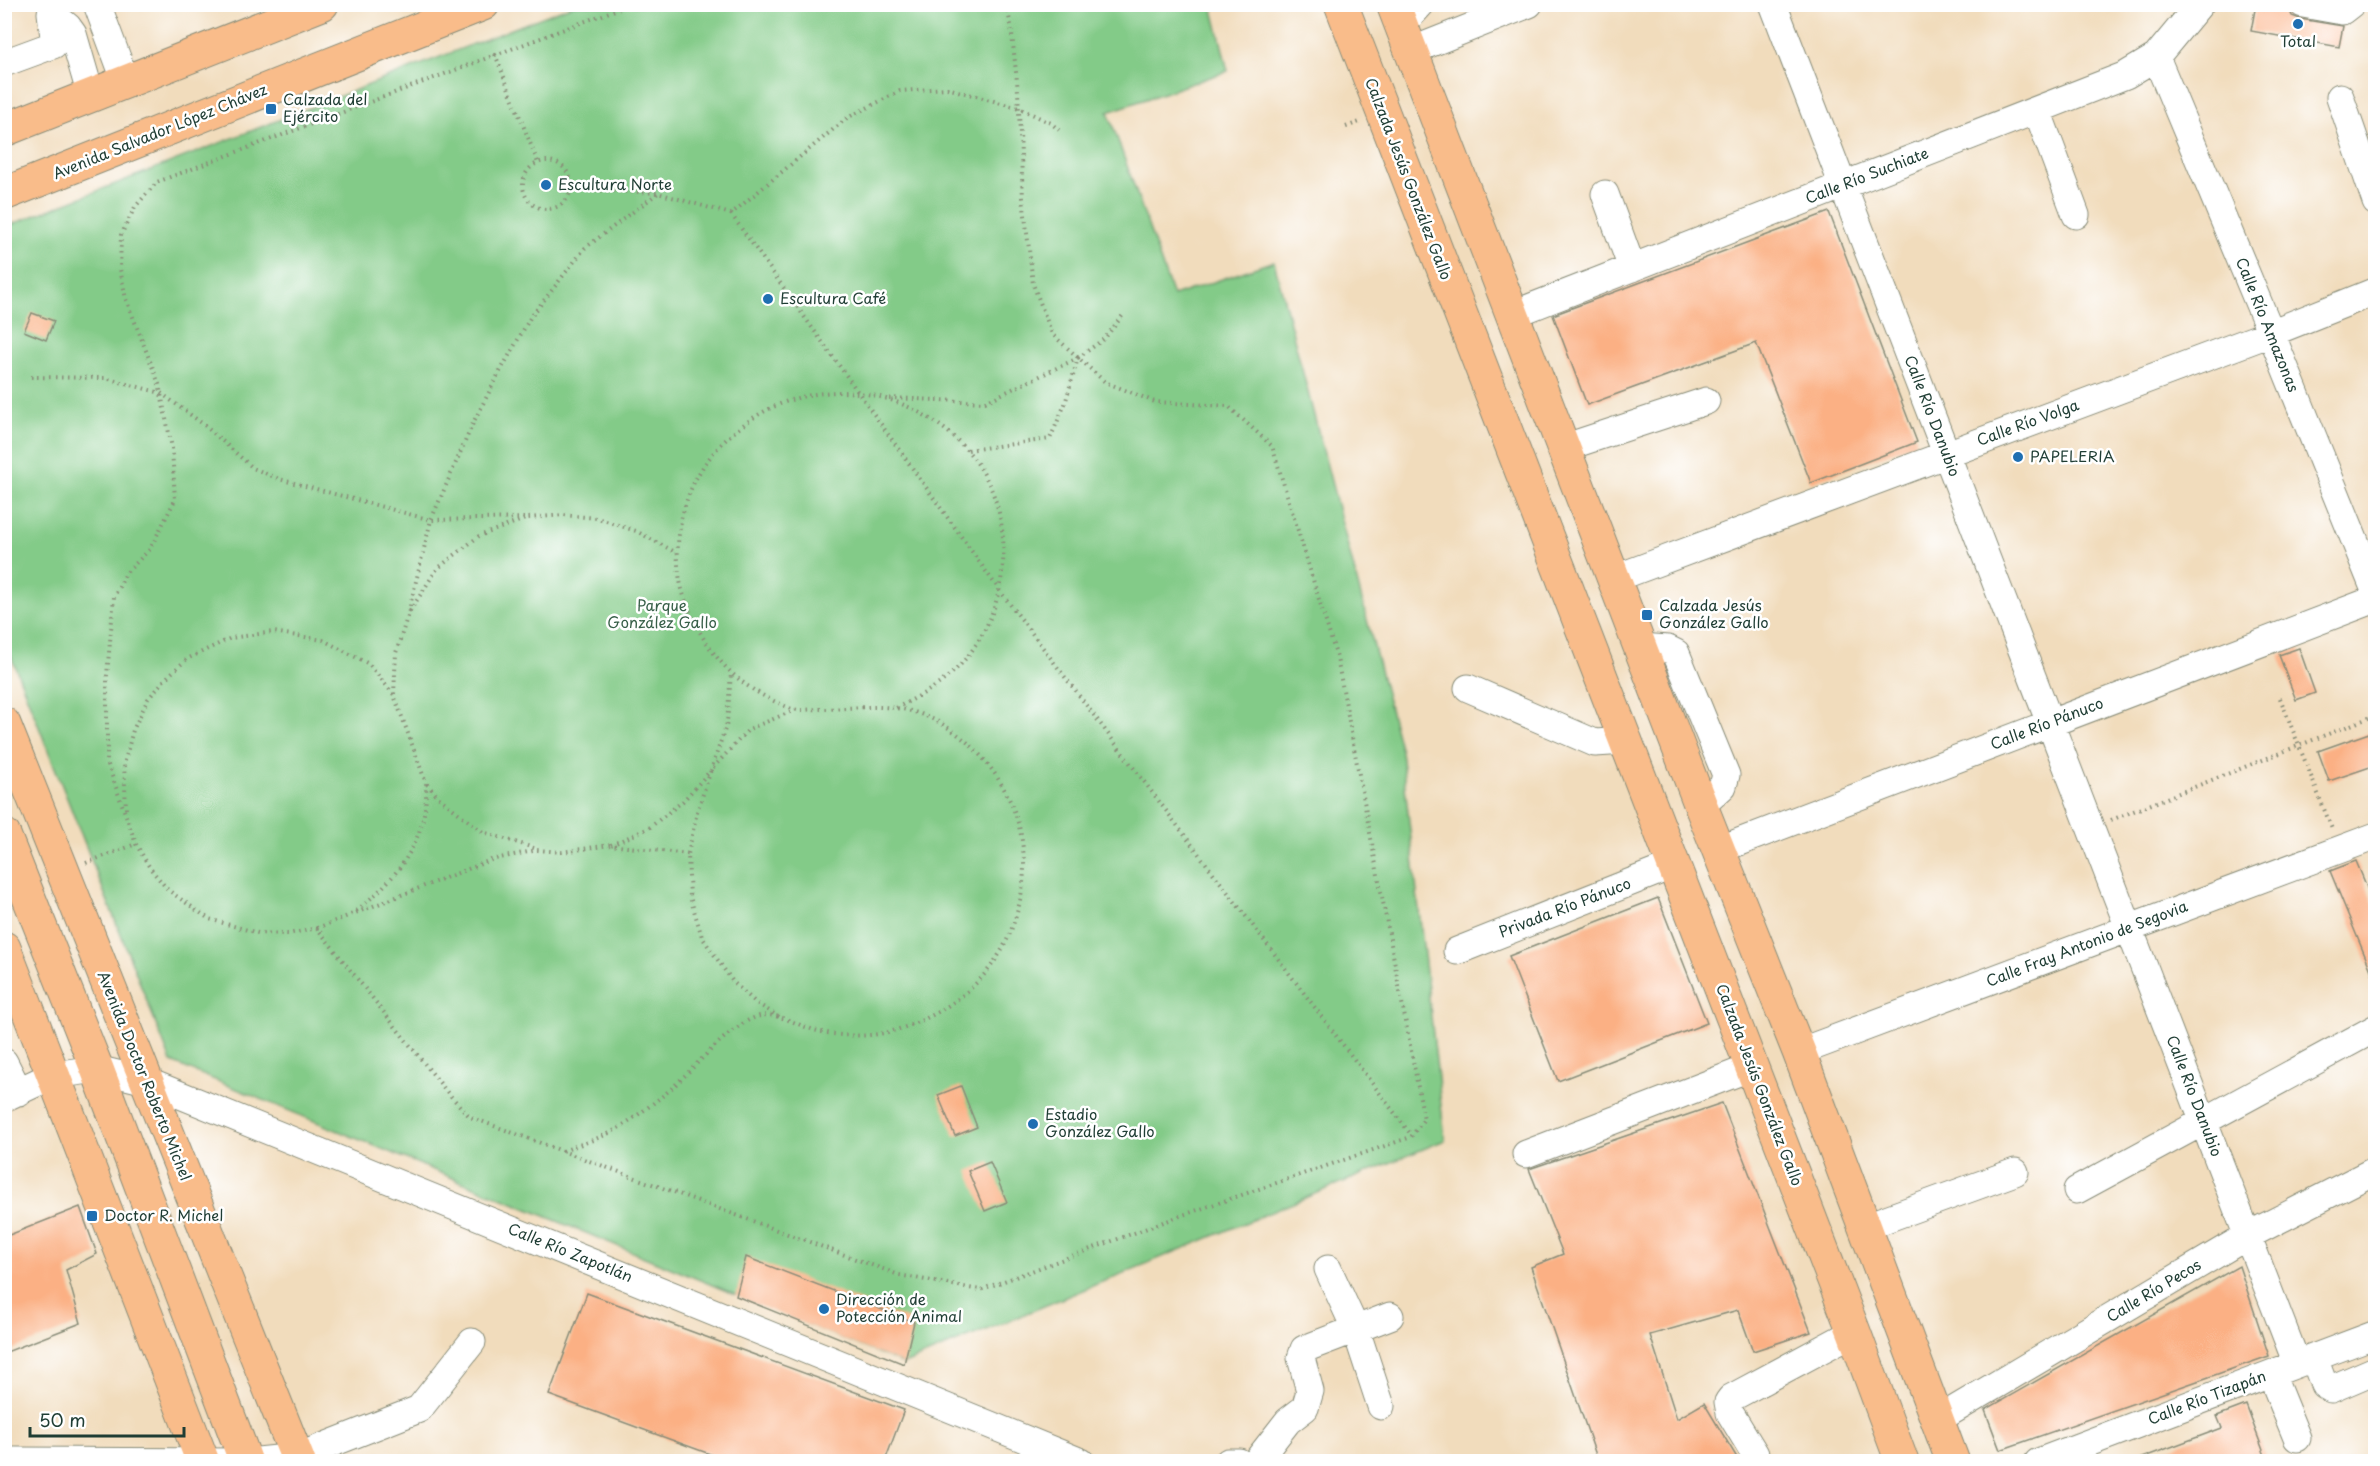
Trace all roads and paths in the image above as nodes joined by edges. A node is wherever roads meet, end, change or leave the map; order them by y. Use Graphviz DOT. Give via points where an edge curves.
graph roads {
  1 [pos="97,4"];
  2 [pos="322,4"];
  3 [pos="483,4"];
  4 [pos="631,4"];
  5 [pos="1006,4"];
  6 [pos="1341,4"];
  7 [pos="1529,4"];
  8 [pos="1773,4"];
  9 [pos="2200,4"];
  10 [pos="2304,4"];
  11 [pos="2351,4"];
  12 [pos="1407,21"];
  13 [pos="495,54"];
  14 [pos="2156,57"];
  15 [pos="4,63"];
  16 [pos="126,82"];
  17 [pos="91,96"];
  18 [pos="2340,97"];
  19 [pos="1019,108"];
  20 [pos="2037,110"];
  21 [pos="4,130"];
  22 [pos="1059,130"];
  23 [pos="538,163"];
  24 [pos="1843,186"];
  25 [pos="571,189"];
  26 [pos="658,193"];
  27 [pos="4,194"];
  28 [pos="1605,194"];
  29 [pos="2376,202"];
  30 [pos="730,214"];
  31 [pos="2076,215"];
  32 [pos="1632,268"];
  33 [pos="2376,291"];
  34 [pos="1123,315"];
  35 [pos="1512,315"];
  36 [pos="2271,333"];
  37 [pos="1078,358"];
  38 [pos="31,377"];
  39 [pos="856,392"];
  40 [pos="161,393"];
  41 [pos="886,398"];
  42 [pos="1706,401"];
  43 [pos="1563,448"];
  44 [pos="967,450"];
  45 [pos="1946,453"];
  46 [pos="528,518"];
  47 [pos="431,520"];
  48 [pos="677,553"];
  49 [pos="1613,579"];
  50 [pos="1000,591"];
  51 [pos="2376,593"];
  52 [pos="2376,598"];
  53 [pos="408,614"];
  54 [pos="731,673"];
  55 [pos="1468,688"];
  56 [pos="394,694"];
  57 [pos="2280,698"];
  58 [pos="896,708"];
  59 [pos="795,710"];
  60 [pos="2376,715"];
  61 [pos="2050,723"];
  62 [pos="4,724"];
  63 [pos="1626,741"];
  64 [pos="2299,746"];
  65 [pos="711,770"];
  66 [pos="426,783"];
  67 [pos="2090,828"];
  68 [pos="4,835"];
  69 [pos="2376,836"];
  70 [pos="136,844"];
  71 [pos="610,845"];
  72 [pos="2340,849"];
  73 [pos="537,850"];
  74 [pos="1718,850"];
  75 [pos="688,854"];
  76 [pos="1674,865"];
  77 [pos="63,872"];
  78 [pos="356,911"];
  79 [pos="317,928"];
  80 [pos="2129,928"];
  81 [pos="4,948"];
  82 [pos="1457,951"];
  83 [pos="10,981"];
  84 [pos="780,1017"];
  85 [pos="2376,1028"];
  86 [pos="1800,1057"];
  87 [pos="4,1062"];
  88 [pos="1752,1067"];
  89 [pos="98,1069"];
  90 [pos="53,1075"];
  91 [pos="146,1081"];
  92 [pos="12,1095"];
  93 [pos="2203,1121"];
  94 [pos="1412,1136"];
  95 [pos="563,1151"];
  96 [pos="1526,1154"];
  97 [pos="2376,1170"];
  98 [pos="2015,1172"];
  99 [pos="1797,1186"];
  100 [pos="2077,1190"];
  101 [pos="1864,1227"];
  102 [pos="2247,1236"];
  103 [pos="1328,1269"];
  104 [pos="184,1297"];
  105 [pos="148,1316"];
  106 [pos="1390,1316"];
  107 [pos="1356,1330"];
  108 [pos="1854,1332"];
  109 [pos="2376,1334"];
  110 [pos="472,1342"];
  111 [pos="2305,1361"];
  112 [pos="2373,1371"];
  113 [pos="2271,1374"];
  114 [pos="1381,1406"];
  115 [pos="1937,1420"];
  116 [pos="2297,1438"];
  117 [pos="1755,1454"];
  118 [pos="298,1459"];
  119 [pos="14,1461"];
  120 [pos="203,1461"];
  121 [pos="239,1461"];
  122 [pos="247,1461"];
  123 [pos="1081,1461"];
  124 [pos="1228,1461"];
  125 [pos="1239,1461"];
  126 [pos="1256,1461"];
  127 [pos="1902,1461"];
  128 [pos="1953,1461"];
  129 [pos="2038,1461"];
  1 -- 16 [label="street"];
  2 -- 16 [label="main road"];
  3 -- 27 [label="main road, Avenida Salvador López Chávez"];
  4 -- 13 [label="path"];
  5 -- 19 [label="path"];
  6 -- 63 [label="main road, Calzada Jesús González Gallo"];
  7 -- 12 [label="street"];
  8 -- 24 [label="street, Calle Río Danubio"];
  9 -- 14 [label="street, Calle Río Suchiate"];
  10 -- 11 [label="street" via="2342,11"];
  12 -- 35 [label="main road"];
  13 -- 23 [label="path"];
  13 -- 40 [label="path" via="157,182 135,207 121,235 120,269 126,299"];
  14 -- 20 [label="street, Calle Río Suchiate" via="2126,75"];
  14 -- 36 [label="street, Calle Río Amazonas"];
  15 -- 17 [label="street" via="53,45 51,13 73,34"];
  16 -- 17 [label="main road"];
  17 -- 21 [label="main road"];
  18 -- 29 [label="street"];
  19 -- 22 [label="path"];
  19 -- 30 [label="path" via="947,87 900,91 847,118"];
  19 -- 37 [label="path" via="1023,198 1033,284 1052,334"];
  20 -- 24 [label="street, Calle Río Suchiate"];
  20 -- 31 [label="street"];
  23 -- 25 [label="path" via="552,161 565,168"];
  23 -- 25 [label="path" via="531,167 523,182 532,204 556,207"];
  24 -- 32 [label="street, Calle Río Suchiate"];
  24 -- 45 [label="street, Calle Río Danubio"];
  25 -- 26 [label="path"];
  26 -- 30 [label="path"];
  26 -- 47 [label="path" via="585,248 531,318 474,421"];
  28 -- 32 [label="street"];
  30 -- 39 [label="path"];
  32 -- 35 [label="street, Calle Río Suchiate"];
  33 -- 36 [label="street, Calle Río Volga"];
  34 -- 37 [label="path" via="1105,338"];
  35 -- 43 [label="main road"];
  36 -- 45 [label="street, Calle Río Volga"];
  36 -- 51 [label="street, Calle Río Amazonas"];
  37 -- 41 [label="path" via="986,402"];
  37 -- 44 [label="path" via="1050,439"];
  37 -- 94 [label="path" via="1104,382 1155,402 1228,406 1272,446 1337,658 1424,1119"];
  38 -- 40 [label="path" via="105,378"];
  39 -- 41 [label="path"];
  39 -- 48 [label="path" via="797,397 743,423 702,468 680,524"];
  39 -- 50 [label="path"];
  40 -- 47 [label="path" via="203,423 253,468 279,479"];
  40 -- 70 [label="path" via="172,448 175,500 150,549 126,573 114,597 107,675 107,762"];
  41 -- 44 [label="path" via="930,417"];
  42 -- 43 [label="street"];
  43 -- 49 [label="main road"];
  44 -- 50 [label="path" via="987,481 1000,516 1005,554"];
  45 -- 49 [label="street, Calle Río Volga"];
  45 -- 61 [label="street, Calle Río Danubio"];
  46 -- 47 [label="path"];
  46 -- 48 [label="path" via="597,518 636,531"];
  46 -- 53 [label="path" via="479,536 437,569"];
  47 -- 53 [label="path"];
  48 -- 54 [label="path" via="683,595 698,633"];
  49 -- 74 [label="main road"];
  50 -- 58 [label="path" via="990,622 959,666 925,693"];
  50 -- 94 [label="path"];
  52 -- 61 [label="street, Calle Río Pánuco"];
  53 -- 56 [label="path" via="396,653"];
  54 -- 59 [label="path" via="756,693"];
  54 -- 65 [label="path" via="727,723"];
  55 -- 63 [label="street" via="1595,743"];
  56 -- 66 [label="path"];
  56 -- 70 [label="path" via="369,664 323,640 263,633 231,638 187,659 148,699 132,730 124,764 125,805"];
  57 -- 64 [label="path"];
  58 -- 59 [label="path"];
  58 -- 84 [label="path" via="934,719 968,743 993,770 1013,807 1023,848 1022,899 1009,938 980,981 938,1015 892,1032 860,1036 819,1031"];
  59 -- 65 [label="path" via="749,729"];
  60 -- 64 [label="path"];
  61 -- 67 [label="street, Calle Río Danubio"];
  61 -- 74 [label="street, Calle Río Pánuco"];
  62 -- 77 [label="main road, Avenida Doctor Roberto Michel"];
  63 -- 76 [label="main road, Calzada Jesús González Gallo"];
  64 -- 67 [label="path"];
  64 -- 72 [label="path"];
  65 -- 71 [label="path" via="683,801 650,828"];
  65 -- 75 [label="path"];
  66 -- 73 [label="path" via="483,832"];
  66 -- 78 [label="path" via="419,832 403,865 382,890"];
  67 -- 80 [label="street, Calle Río Danubio"];
  68 -- 89 [label="main road"];
  69 -- 72 [label="street, Calle Fray Antonio de Segovia"];
  70 -- 77 [label="path"];
  70 -- 79 [label="path" via="168,890 209,919 258,933 288,934"];
  71 -- 73 [label="path" via="562,852"];
  71 -- 75 [label="path"];
  72 -- 80 [label="street, Calle Fray Antonio de Segovia"];
  73 -- 78 [label="path" via="491,860"];
  74 -- 86 [label="main road"];
  75 -- 84 [label="path" via="690,897 702,937 733,982"];
  76 -- 82 [label="street, Privada Río Pánuco"];
  76 -- 88 [label="main road, Calzada Jesús González Gallo"];
  77 -- 91 [label="main road, Avenida Doctor Roberto Michel"];
  78 -- 79 [label="path"];
  79 -- 95 [label="path" via="470,1117"];
  80 -- 86 [label="street, Calle Fray Antonio de Segovia"];
  80 -- 93 [label="street, Calle Río Danubio"];
  81 -- 83 [label="main road"];
  83 -- 90 [label="main road"];
  84 -- 95 [label="path" via="760,1016 736,1028 656,1101 614,1130"];
  85 -- 93 [label="street"];
  86 -- 99 [label="main road"];
  86 -- 101 [label="main road"];
  87 -- 92 [label="street"];
  88 -- 96 [label="street"];
  88 -- 99 [label="main road, Calzada Jesús González Gallo"];
  89 -- 90 [label="street, Calle Río Zapotlán"];
  89 -- 91 [label="street, Calle Río Zapotlán"];
  89 -- 104 [label="main road"];
  90 -- 92 [label="street, Calle Río Zapotlán"];
  90 -- 105 [label="main road"];
  91 -- 118 [label="main road, Avenida Doctor Roberto Michel"];
  91 -- 123 [label="street, Calle Río Zapotlán"];
  93 -- 100 [label="street"];
  93 -- 102 [label="street, Calle Río Danubio"];
  94 -- 95 [label="path" via="980,1290 899,1275"];
  97 -- 102 [label="street, Calle Río Pecos"];
  98 -- 101 [label="street"];
  99 -- 108 [label="main road, Calzada Jesús González Gallo"];
  101 -- 115 [label="main road"];
  102 -- 111 [label="street, Calle Río Danubio"];
  102 -- 115 [label="street, Calle Río Pecos"];
  103 -- 107 [label="street"];
  104 -- 105 [label="main road"];
  104 -- 122 [label="main road"];
  105 -- 120 [label="main road"];
  106 -- 107 [label="street"];
  107 -- 114 [label="street"];
  107 -- 126 [label="street" via="1304,1349 1301,1358 1310,1391 1305,1408 1288,1421"];
  108 -- 117 [label="street" via="1731,1398 1730,1413"];
  108 -- 127 [label="main road, Calzada Jesús González Gallo"];
  109 -- 111 [label="street, Calle Río Tizapán"];
  110 -- 118 [label="street" via="419,1409"];
  111 -- 112 [label="street, Calle Río Danubio" via="2331,1389"];
  111 -- 113 [label="street, Calle Río Tizapán"];
  113 -- 116 [label="street"];
  113 -- 129 [label="street, Calle Río Tizapán"];
  115 -- 128 [label="main road"];
  118 -- 122 [label="street"];
  119 -- 120 [label="street"];
  120 -- 121 [label="street"];
  124 -- 125 [label="street"];
}
